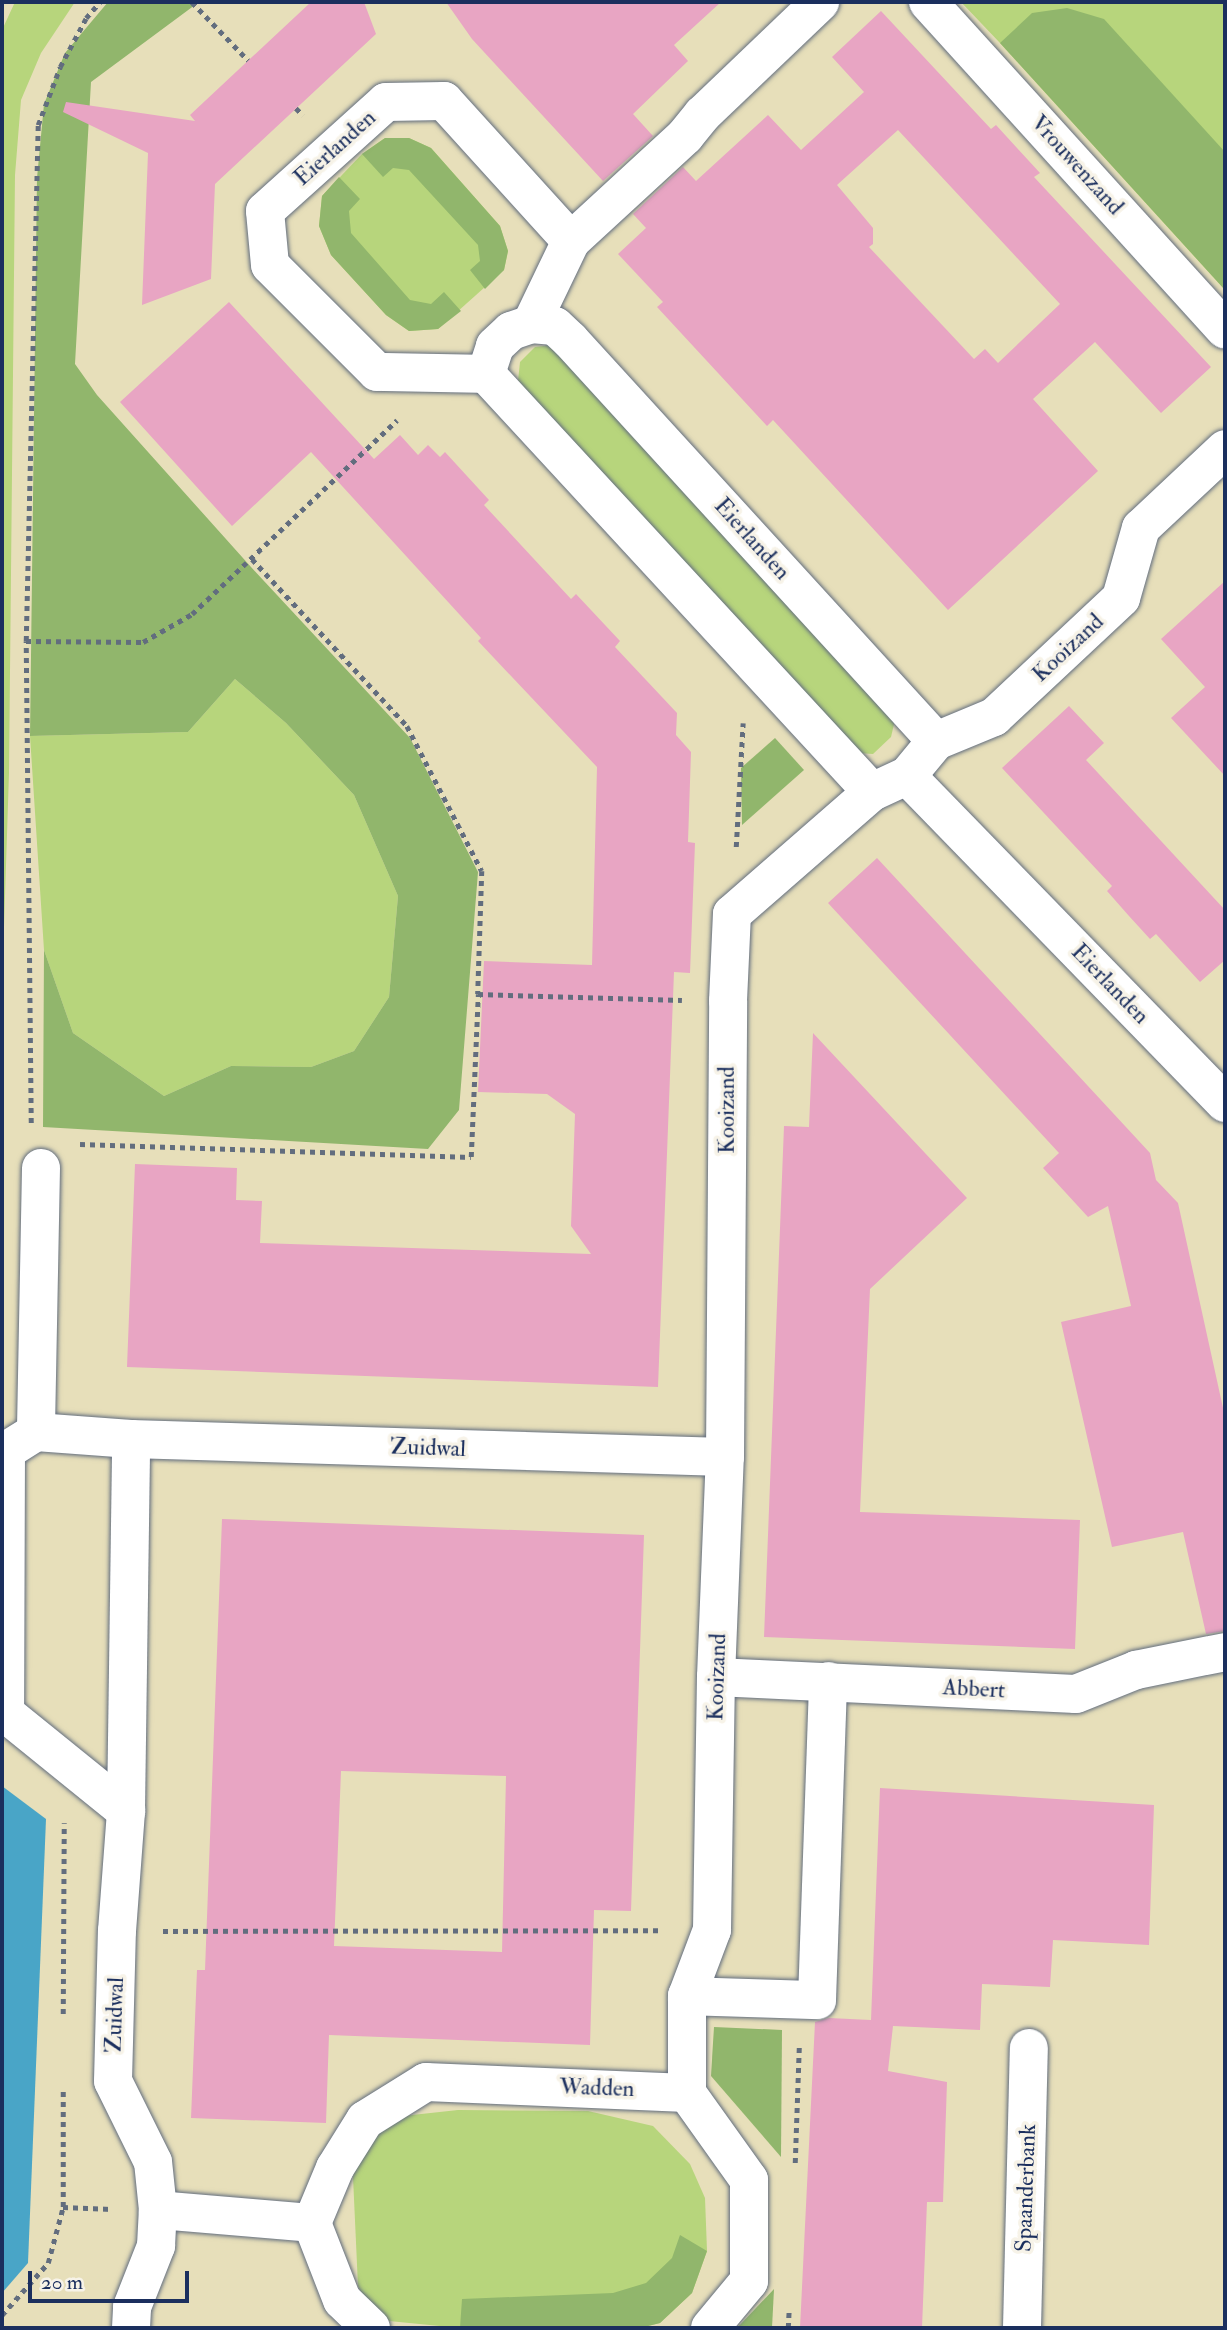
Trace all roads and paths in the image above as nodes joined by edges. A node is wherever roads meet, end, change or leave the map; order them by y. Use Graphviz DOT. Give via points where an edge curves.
graph roads {
  1 [pos="100,2"];
  2 [pos="192,2"];
  3 [pos="820,2"];
  4 [pos="928,2"];
  5 [pos="248,60"];
  6 [pos="571,241"];
  7 [pos="531,324"];
  8 [pos="1225,329"];
  9 [pos="486,374"];
  10 [pos="443,375"];
  11 [pos="1225,449"];
  12 [pos="252,559"];
  13 [pos="26,641"];
  14 [pos="747,658"];
  15 [pos="936,741"];
  16 [pos="907,776"];
  17 [pos="872,792"];
  18 [pos="732,914"];
  19 [pos="478,994"];
  20 [pos="728,1001"];
  21 [pos="1225,1103"];
  22 [pos="31,1128"];
  23 [pos="72,1143"];
  24 [pos="41,1168"];
  25 [pos="36,1432"];
  26 [pos="131,1439"];
  27 [pos="725,1457"];
  28 [pos="1225,1652"];
  29 [pos="716,1677"];
  30 [pos="828,1681"];
  31 [pos="126,1811"];
  32 [pos="64,1820"];
  33 [pos="712,1930"];
  34 [pos="117,1931"];
  35 [pos="687,1996"];
  36 [pos="64,2027"];
  37 [pos="1029,2048"];
  38 [pos="63,2083"];
  39 [pos="687,2092"];
  40 [pos="63,2207"];
  41 [pos="158,2210"];
  42 [pos="312,2223"];
  43 [pos="2,2315"];
  44 [pos="131,2328"];
  45 [pos="371,2328"];
  46 [pos="710,2328"];
  47 [pos="1022,2328"];
  1 -- 13 [label="path" via="60,66 38,125"];
  2 -- 5 [label="path"];
  3 -- 6 [label="street"];
  4 -- 8 [label="street, Vrouwenzand"];
  6 -- 7 [label="street"];
  6 -- 10 [label="street, Eierlanden" via="444,101 386,102 265,211 270,265 377,372"];
  7 -- 9 [label="street" via="511,331 495,346"];
  7 -- 15 [label="street, Eierlanden" via="555,326 570,340"];
  9 -- 10 [label="street, Eierlanden"];
  9 -- 14 [label="street"];
  10 -- 12 [label="path"];
  11 -- 15 [label="street, Kooizand" via="1141,528 1121,598 994,717"];
  12 -- 13 [label="path" via="192,614 144,642"];
  12 -- 19 [label="path" via="407,726 482,871"];
  13 -- 22 [label="path"];
  14 -- 17 [label="street"];
  14 -- 18 [label="path"];
  15 -- 16 [label="street, Kooizand"];
  16 -- 17 [label="street, Kooizand"];
  16 -- 21 [label="street, Eierlanden"];
  17 -- 18 [label="street, Kooizand"];
  18 -- 20 [label="street, Kooizand"];
  19 -- 20 [label="path"];
  19 -- 23 [label="path" via="471,1157"];
  20 -- 27 [label="street, Kooizand"];
  24 -- 25 [label="street"];
  25 -- 26 [label="street, Zuidwal"];
  25 -- 31 [label="street" via="6,1451 5,1713"];
  26 -- 27 [label="street, Zuidwal"];
  26 -- 31 [label="street, Zuidwal"];
  27 -- 29 [label="street, Kooizand"];
  28 -- 30 [label="street, Abbert" via="1136,1670 1076,1694"];
  29 -- 30 [label="street, Abbert"];
  29 -- 33 [label="street, Kooizand"];
  30 -- 35 [label="street" via="817,2000"];
  31 -- 34 [label="street, Zuidwal"];
  32 -- 36 [label="path"];
  33 -- 34 [label="path"];
  33 -- 35 [label="street, Kooizand"];
  34 -- 41 [label="street, Zuidwal" via="113,2081 153,2162"];
  35 -- 39 [label="street, Kooizand"];
  37 -- 47 [label="street, Spaanderbank"];
  38 -- 40 [label="path"];
  39 -- 42 [label="street, Wadden" via="426,2082 365,2120 335,2168"];
  39 -- 46 [label="street" via="749,2180 749,2281"];
  40 -- 41 [label="path"];
  40 -- 43 [label="path" via="48,2263"];
  41 -- 42 [label="street"];
  41 -- 44 [label="street, Zuidwal" via="156,2246 132,2307"];
  42 -- 45 [label="street" via="342,2300"];
}
